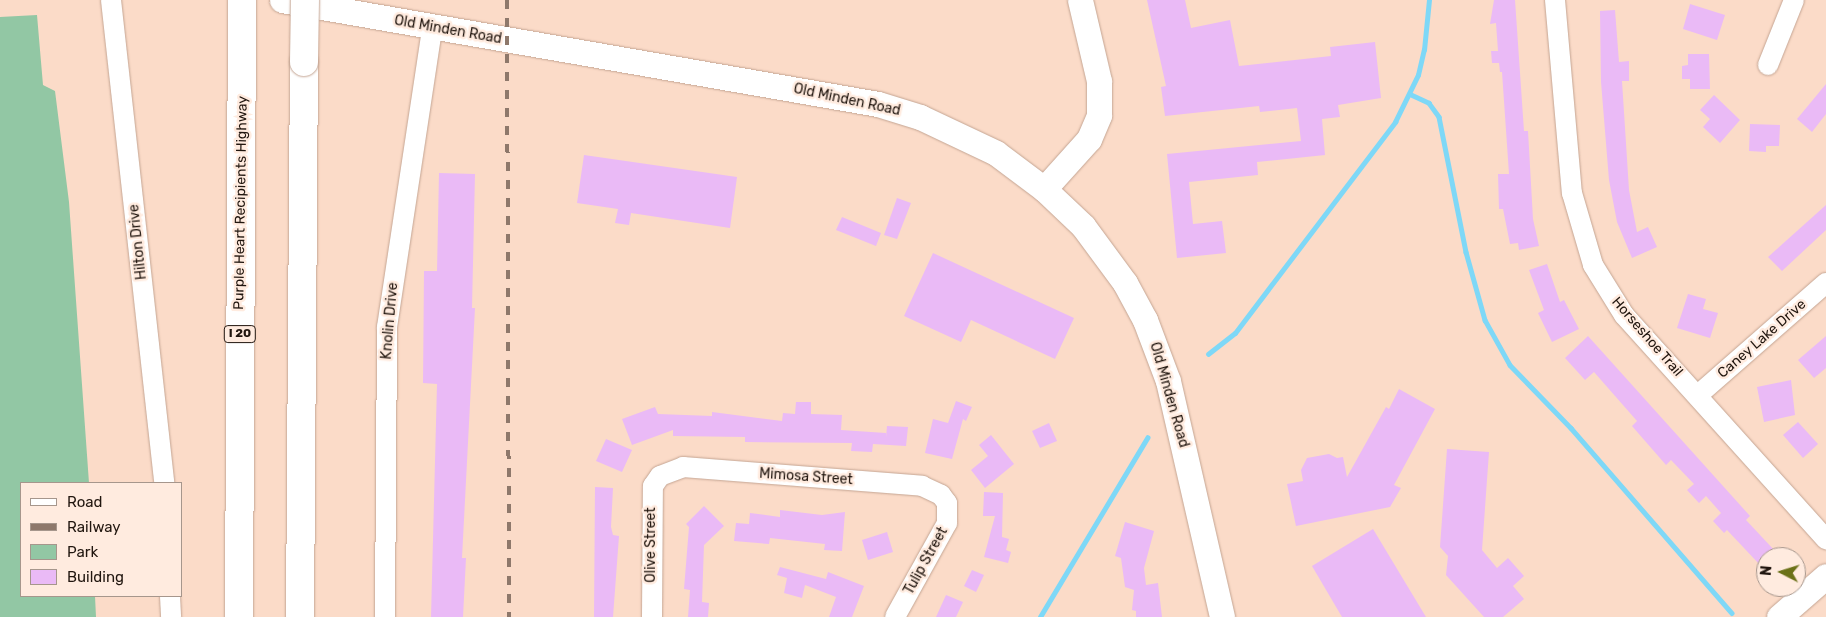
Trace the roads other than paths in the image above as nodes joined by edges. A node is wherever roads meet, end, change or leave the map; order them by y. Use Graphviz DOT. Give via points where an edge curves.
graph roads {
  1 [pos="111,0"];
  2 [pos="242,0"];
  3 [pos="282,0"];
  4 [pos="305,0"];
  5 [pos="1080,0"];
  6 [pos="1555,0"];
  7 [pos="1794,0"];
  8 [pos="432,28"];
  9 [pos="1768,65"];
  10 [pos="1044,190"];
  11 [pos="1826,283"];
  12 [pos="1698,395"];
  13 [pos="660,476"];
  14 [pos="164,482"];
  15 [pos="947,503"];
  16 [pos="1826,539"];
  17 [pos="1826,576"];
  18 [pos="170,597"];
  19 [pos="171,617"];
  20 [pos="239,617"];
  21 [pos="300,617"];
  22 [pos="385,617"];
  23 [pos="652,617"];
  24 [pos="895,617"];
  25 [pos="1222,617"];
  26 [pos="1779,617"];
  1 -- 14 [label="street, Hilton Drive"];
  2 -- 20 [label="highway, Purple Heart Recipients Highway / I 20"];
  3 -- 8 [label="main road, Old Minden Road"];
  4 -- 21 [label="highway, bridge"];
  5 -- 10 [label="main road" via="1099,81 1099,115 1089,139"];
  6 -- 12 [label="street, Horseshoe Trail" via="1572,193 1586,248 1612,300"];
  7 -- 9 [label="street"];
  8 -- 10 [label="main road, Old Minden Road" via="891,107 978,144"];
  8 -- 22 [label="street, Knolin Drive" via="387,328"];
  10 -- 25 [label="main road, Old Minden Road" via="1068,210 1098,244 1136,302 1153,337 1168,381"];
  11 -- 12 [label="street, Caney Lake Drive"];
  12 -- 16 [label="street, Horseshoe Trail"];
  13 -- 15 [label="street, Mimosa Street" via="683,467 922,486 941,495"];
  13 -- 23 [label="street, Olive Street" via="651,497"];
  15 -- 24 [label="street, Tulip Street" via="947,523"];
  17 -- 26 [label="main road"];
  18 -- 19 [label="street"];
}
